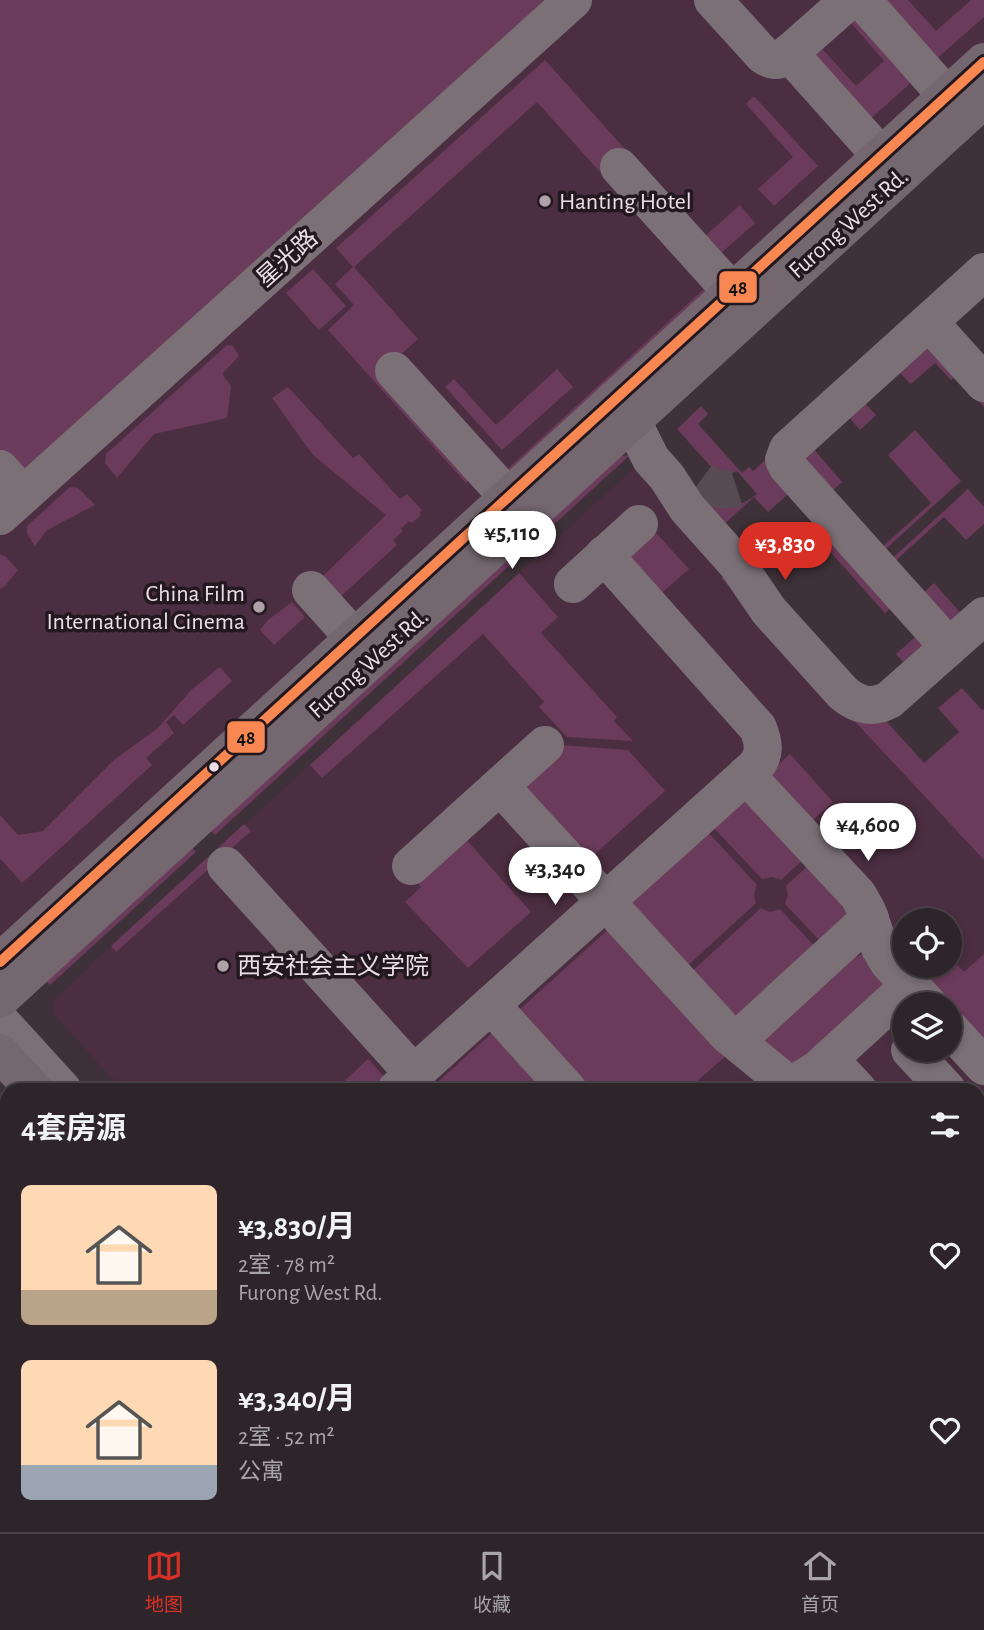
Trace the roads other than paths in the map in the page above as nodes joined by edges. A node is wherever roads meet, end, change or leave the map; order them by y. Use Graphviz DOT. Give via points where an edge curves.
graph roads {
  1 [pos="573,0"];
  2 [pos="713,0"];
  3 [pos="789,53"];
  4 [pos="984,62"];
  5 [pos="965,97"];
  6 [pos="881,156"];
  7 [pos="619,167"];
  8 [pos="984,272"];
  9 [pos="732,292"];
  10 [pos="929,322"];
  11 [pos="394,371"];
  12 [pos="984,383"];
  13 [pos="627,415"];
  14 [pos="701,480"];
  15 [pos="8,493"];
  16 [pos="508,497"];
  17 [pos="639,524"];
  18 [pos="604,555"];
  19 [pos="573,584"];
  20 [pos="311,590"];
  21 [pos="984,616"];
  22 [pos="354,638"];
  23 [pos="949,647"];
  24 [pos="545,745"];
  25 [pos="750,771"];
  26 [pos="500,786"];
  27 [pos="226,866"];
  28 [pos="411,866"];
  29 [pos="606,901"];
  30 [pos="870,918"];
  31 [pos="0,962"];
  32 [pos="916,992"];
  33 [pos="0,999"];
  34 [pos="491,1004"];
  35 [pos="892,1008"];
  36 [pos="878,1014"];
  37 [pos="0,1021"];
  38 [pos="892,1030"];
  39 [pos="736,1041"];
  40 [pos="962,1042"];
  41 [pos="0,1053"];
  42 [pos="829,1059"];
  43 [pos="921,1062"];
  44 [pos="984,1066"];
  45 [pos="405,1082"];
  46 [pos="27,1083"];
  47 [pos="56,1083"];
  48 [pos="562,1083"];
  49 [pos="783,1083"];
  50 [pos="799,1083"];
  51 [pos="851,1083"];
  52 [pos="941,1083"];
  1 -- 15 [label="street, 星光路"];
  2 -- 3 [label="street" via="768,59 781,60"];
  3 -- 5 [label="street" via="846,3 858,1"];
  3 -- 6 [label="street"];
  4 -- 5 [label="main road"];
  5 -- 6 [label="main road"];
  5 -- 13 [label="main road, Furong West Rd."];
  6 -- 9 [label="main road"];
  7 -- 9 [label="street"];
  8 -- 10 [label="street"];
  9 -- 13 [label="main road"];
  10 -- 12 [label="street"];
  10 -- 23 [label="street" via="788,449 784,460"];
  11 -- 16 [label="street"];
  13 -- 14 [label="street" via="668,443"];
  13 -- 16 [label="main road"];
  13 -- 23 [label="street" via="687,509 737,564 769,611 848,698 861,704 882,704"];
  13 -- 33 [label="main road, Furong West Rd."];
  16 -- 22 [label="main road"];
  17 -- 18 [label="street"];
  18 -- 19 [label="street"];
  18 -- 25 [label="street" via="758,728 763,739 761,758"];
  20 -- 22 [label="street"];
  21 -- 23 [label="street"];
  22 -- 31 [label="main road"];
  24 -- 26 [label="street"];
  25 -- 29 [label="street"];
  25 -- 30 [label="street" via="858,895"];
  26 -- 28 [label="street"];
  26 -- 29 [label="street"];
  27 -- 45 [label="street"];
  29 -- 34 [label="street"];
  29 -- 39 [label="street"];
  30 -- 32 [label="street" via="889,963"];
  30 -- 39 [label="street"];
  34 -- 45 [label="street"];
  34 -- 48 [label="street"];
  35 -- 36 [label="street"];
  36 -- 38 [label="street"];
  36 -- 42 [label="street"];
  37 -- 47 [label="street"];
  39 -- 49 [label="street"];
  40 -- 44 [label="street"];
  41 -- 46 [label="main road"];
  42 -- 50 [label="street"];
  42 -- 51 [label="street"];
  43 -- 52 [label="street"];
}
